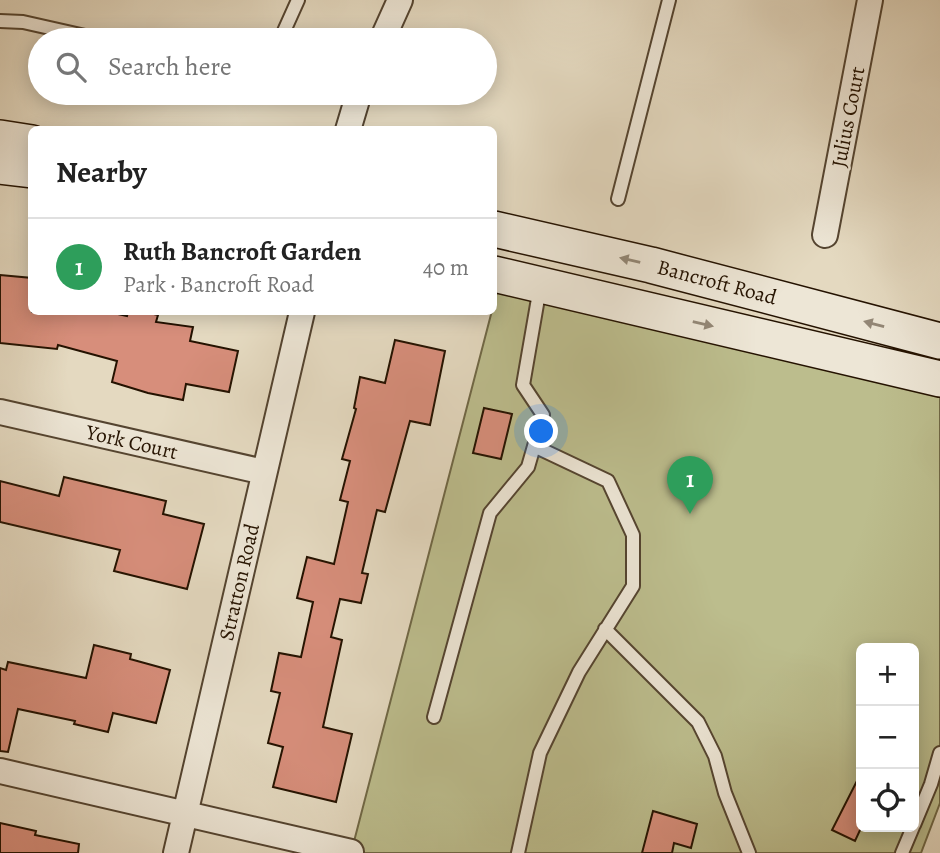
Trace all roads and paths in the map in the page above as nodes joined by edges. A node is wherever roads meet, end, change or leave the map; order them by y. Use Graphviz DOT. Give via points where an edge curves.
graph roads {
  1 [pos="298,0"];
  2 [pos="400,0"];
  3 [pos="669,0"];
  4 [pos="870,0"];
  5 [pos="0,21"];
  6 [pos="50,28"];
  7 [pos="285,28"];
  8 [pos="387,28"];
  9 [pos="355,105"];
  10 [pos="349,126"];
  11 [pos="0,138"];
  12 [pos="28,142"];
  13 [pos="0,166"];
  14 [pos="28,170"];
  15 [pos="618,199"];
  16 [pos="497,230"];
  17 [pos="825,235"];
  18 [pos="497,275"];
  19 [pos="540,285"];
  20 [pos="301,315"];
  21 [pos="940,341"];
  22 [pos="940,379"];
  23 [pos="0,412"];
  24 [pos="534,446"];
  25 [pos="264,472"];
  26 [pos="606,629"];
  27 [pos="434,717"];
  28 [pos="940,752"];
  29 [pos="0,771"];
  30 [pos="919,812"];
  31 [pos="186,814"];
  32 [pos="911,832"];
  33 [pos="351,852"];
  34 [pos="176,853"];
  35 [pos="518,853"];
  36 [pos="749,853"];
  37 [pos="902,853"];
  1 -- 7 [label="lane"];
  2 -- 8 [label="street"];
  3 -- 15 [label="lane"];
  4 -- 17 [label="street, Julius Court"];
  5 -- 6 [label="lane"];
  9 -- 10 [label="street"];
  11 -- 12 [label="main road"];
  13 -- 14 [label="main road"];
  21 -- 16 [label="main road, Bancroft Road, one-way"];
  18 -- 19 [label="main road, Bancroft Road"];
  19 -- 22 [label="main road, Bancroft Road, one-way"];
  19 -- 24 [label="lane" via="523,385 543,415"];
  20 -- 25 [label="street, Stratton Road"];
  23 -- 25 [label="street, York Court"];
  24 -- 26 [label="lane" via="608,481 634,535 633,586"];
  24 -- 27 [label="lane" via="528,467 490,513"];
  25 -- 31 [label="street, Stratton Road"];
  26 -- 35 [label="lane" via="579,672 540,753"];
  26 -- 36 [label="lane" via="698,722 715,756 724,793"];
  28 -- 30 [label="lane"];
  29 -- 31 [label="street"];
  31 -- 33 [label="street"];
  31 -- 34 [label="street, Stratton Road"];
  32 -- 37 [label="lane"];
}
